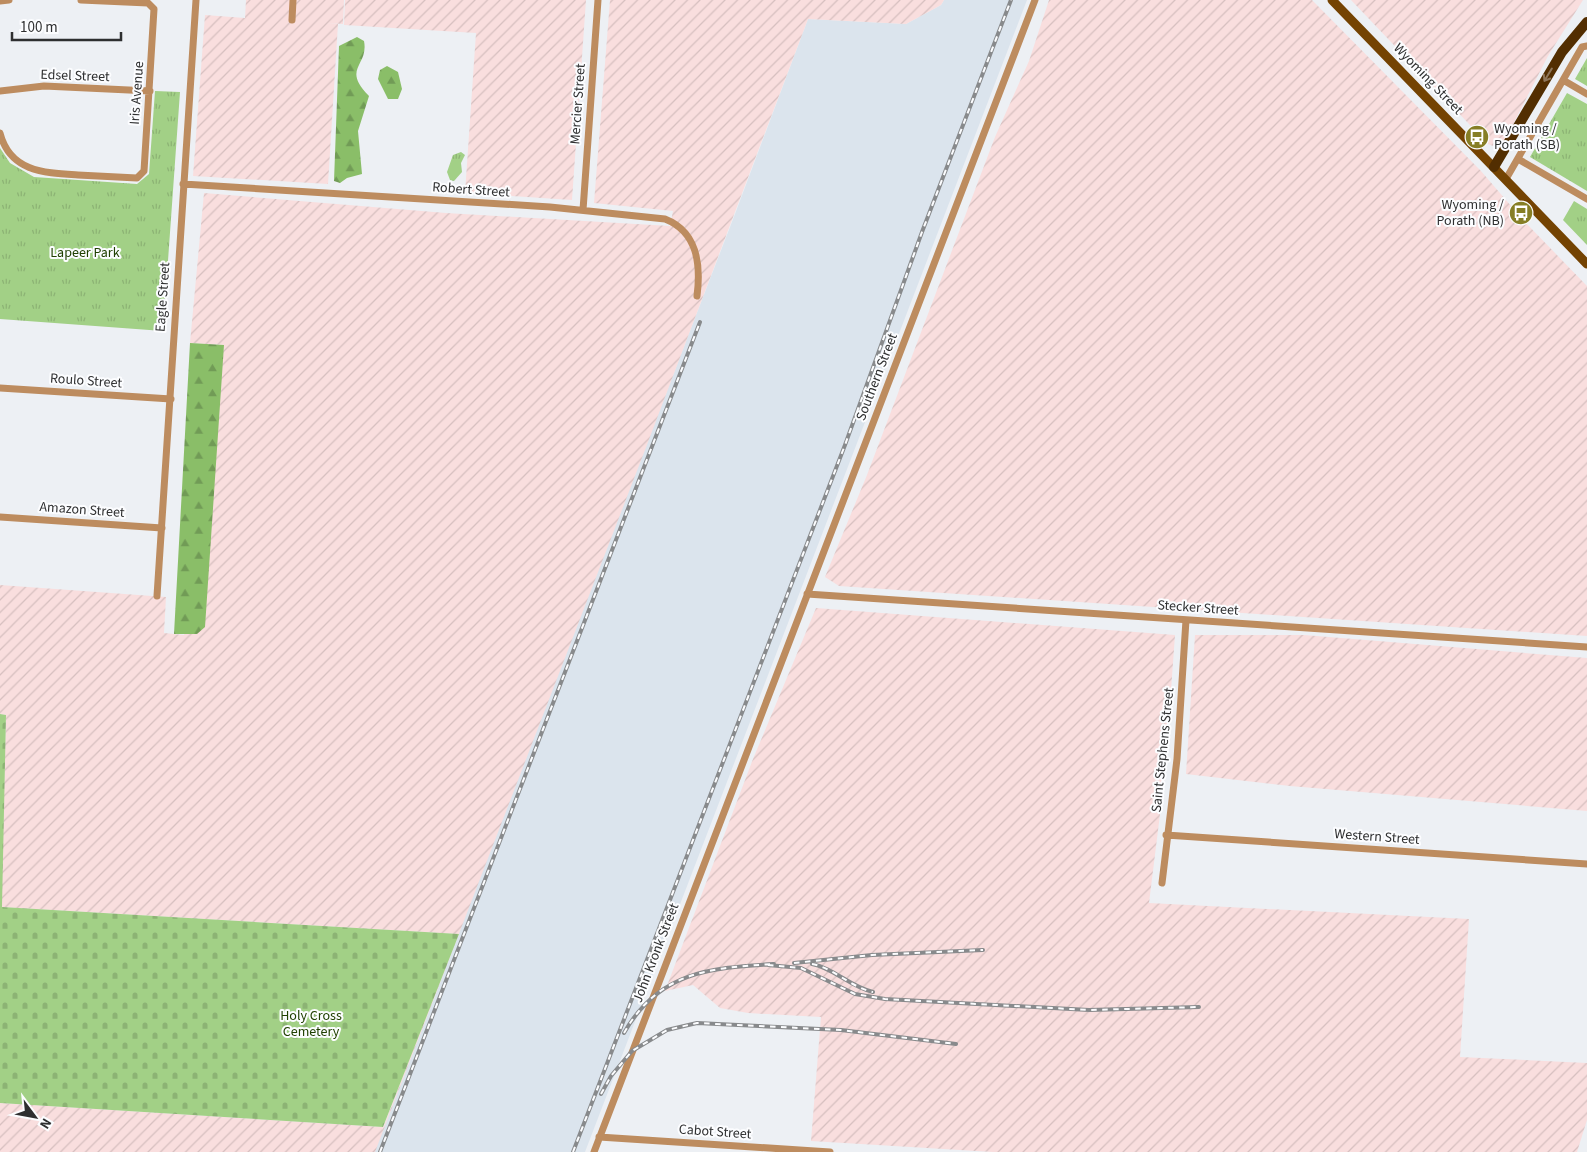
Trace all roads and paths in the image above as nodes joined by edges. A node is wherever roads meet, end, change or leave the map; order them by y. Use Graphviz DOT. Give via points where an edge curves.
graph roads {
  1 [pos="9,0"];
  2 [pos="81,0"];
  3 [pos="196,0"];
  4 [pos="293,0"];
  5 [pos="598,0"];
  6 [pos="1035,0"];
  7 [pos="1332,0"];
  8 [pos="0,2"];
  9 [pos="292,20"];
  10 [pos="1587,22"];
  11 [pos="1587,46"];
  12 [pos="1562,80"];
  13 [pos="0,90"];
  14 [pos="150,91"];
  15 [pos="1587,94"];
  16 [pos="0,133"];
  17 [pos="1518,159"];
  18 [pos="1494,167"];
  19 [pos="1506,179"];
  20 [pos="183,184"];
  21 [pos="1587,199"];
  22 [pos="583,210"];
  23 [pos="1587,264"];
  24 [pos="696,296"];
  25 [pos="0,388"];
  26 [pos="171,399"];
  27 [pos="0,517"];
  28 [pos="162,528"];
  29 [pos="807,594"];
  30 [pos="157,596"];
  31 [pos="1186,620"];
  32 [pos="1587,647"];
  33 [pos="743,763"];
  34 [pos="1166,835"];
  35 [pos="1587,864"];
  36 [pos="1162,883"];
  37 [pos="599,1137"];
  38 [pos="594,1152"];
  39 [pos="830,1152"];
  1 -- 8 [label="street"];
  2 -- 14 [label="street, Iris Avenue" via="148,3 153,7 156,13"];
  3 -- 20 [label="street, Eagle Street"];
  4 -- 9 [label="street"];
  5 -- 22 [label="street, Mercier Street"];
  6 -- 29 [label="street, Southern Street"];
  7 -- 18 [label="main road, Wyoming Street"];
  10 -- 18 [label="highway, one-way" via="1562,52"];
  11 -- 12 [label="street" via="1582,47"];
  12 -- 15 [label="street"];
  12 -- 17 [label="street"];
  13 -- 14 [label="street, Edsel Street" via="44,86"];
  14 -- 16 [label="street, Iris Avenue" via="144,171 137,178 44,173 17,162 5,148"];
  17 -- 19 [label="street"];
  17 -- 21 [label="street"];
  18 -- 19 [label="main road, Wyoming Street"];
  19 -- 23 [label="main road, Wyoming Street"];
  20 -- 22 [label="street, Robert Street"];
  20 -- 26 [label="street, Eagle Street"];
  22 -- 24 [label="street, Robert Street" via="656,217 676,224 692,242 697,256"];
  25 -- 26 [label="street, Roulo Street"];
  26 -- 28 [label="street, Eagle Street"];
  27 -- 28 [label="street, Amazon Street"];
  28 -- 30 [label="street, Eagle Street"];
  29 -- 31 [label="street, Stecker Street"];
  29 -- 33 [label="street, Southern Street"];
  31 -- 32 [label="street, Stecker Street"];
  31 -- 34 [label="street, Saint Stephens Street" via="1177,759"];
  33 -- 37 [label="street, John Kronk Street"];
  34 -- 35 [label="street, Western Street"];
  34 -- 36 [label="street, Saint Stephens Street"];
  37 -- 38 [label="street, John Kronk Street"];
  37 -- 39 [label="street, Cabot Street"];
}
